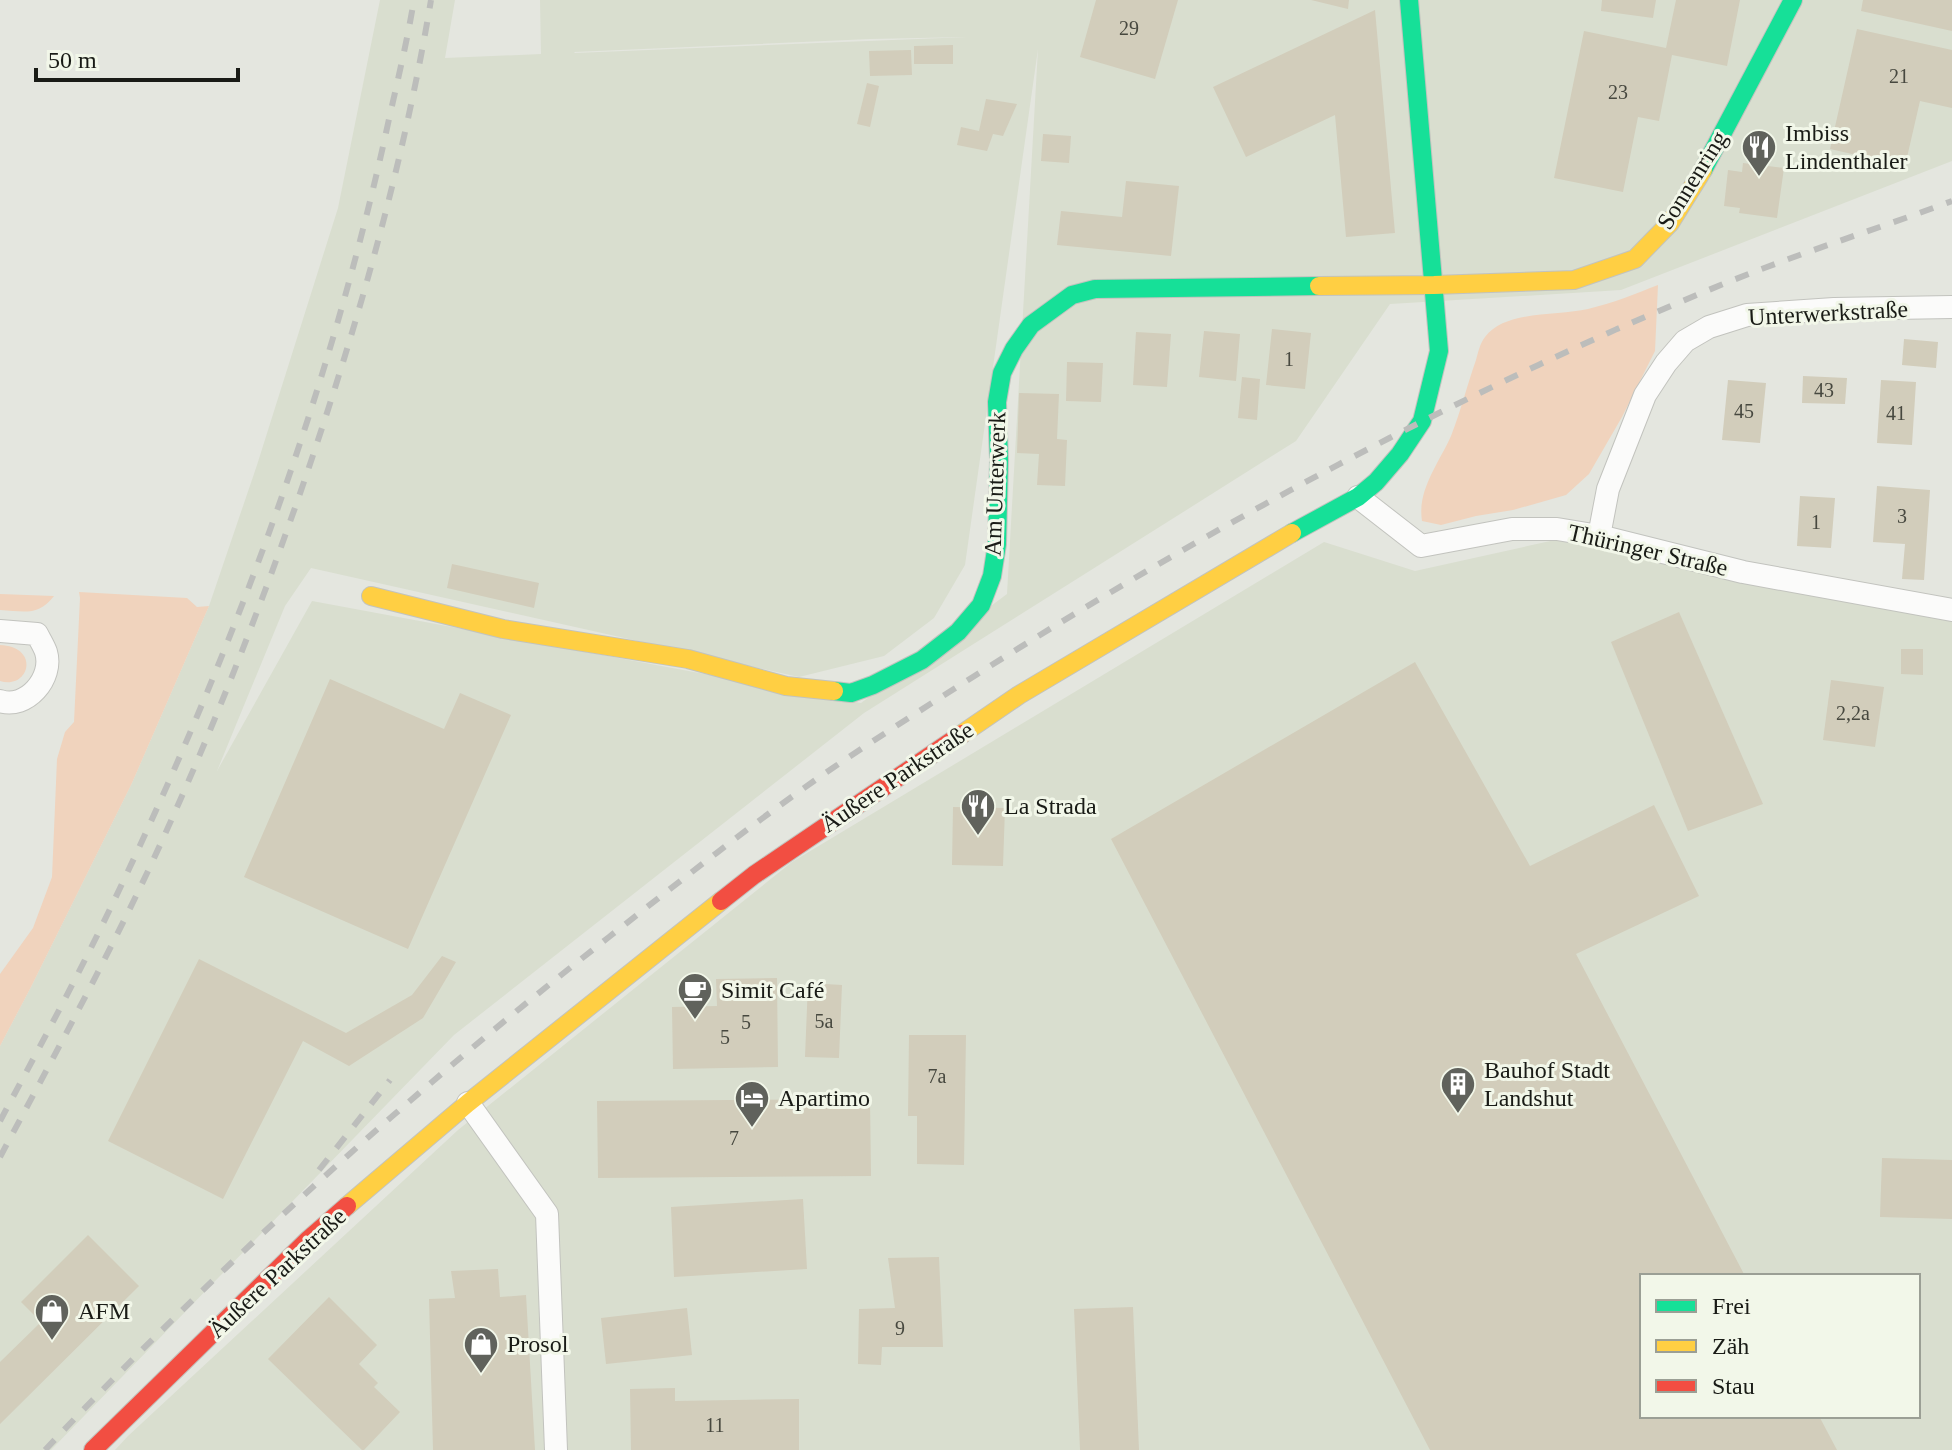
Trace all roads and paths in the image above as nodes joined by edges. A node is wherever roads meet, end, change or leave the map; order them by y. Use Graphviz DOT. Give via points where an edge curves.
graph roads {
  1 [pos="1409,0"];
  2 [pos="1793,0"];
  3 [pos="1434,285"];
  4 [pos="1952,307"];
  5 [pos="1358,497"];
  6 [pos="1599,536"];
  7 [pos="371,596"];
  8 [pos="1952,610"];
  9 [pos="0,631"];
  10 [pos="0,701"];
  11 [pos="468,1103"];
  12 [pos="93,1450"];
  13 [pos="556,1450"];
  1 -- 3 [label="street"];
  2 -- 3 [label="street, Sonnenring" via="1702,171 1670,223 1635,259 1574,280"];
  3 -- 5 [label="street" via="1439,351 1422,421 1400,454"];
  3 -- 7 [label="street, Am Unterwerk" via="1095,289 1052,308 1031,325 1002,373 997,402 997,544 981,605 958,632 922,660 851,693 786,686 688,659 503,629"];
  4 -- 6 [label="street, Unterwerkstraße" via="1747,315 1685,341 1645,395 1608,489"];
  5 -- 6 [label="street, Thüringer Straße" via="1421,546 1512,529"];
  5 -- 11 [label="street, Äußere Parkstraße" via="1019,695 814,832"];
  6 -- 8 [label="street, Thüringer Straße" via="1743,572"];
  9 -- 10 [label="street" via="37,634 47,654 37,688 24,700"];
  11 -- 12 [label="street, Äußere Parkstraße" via="309,1239"];
  11 -- 13 [label="street" via="547,1214"];
}
